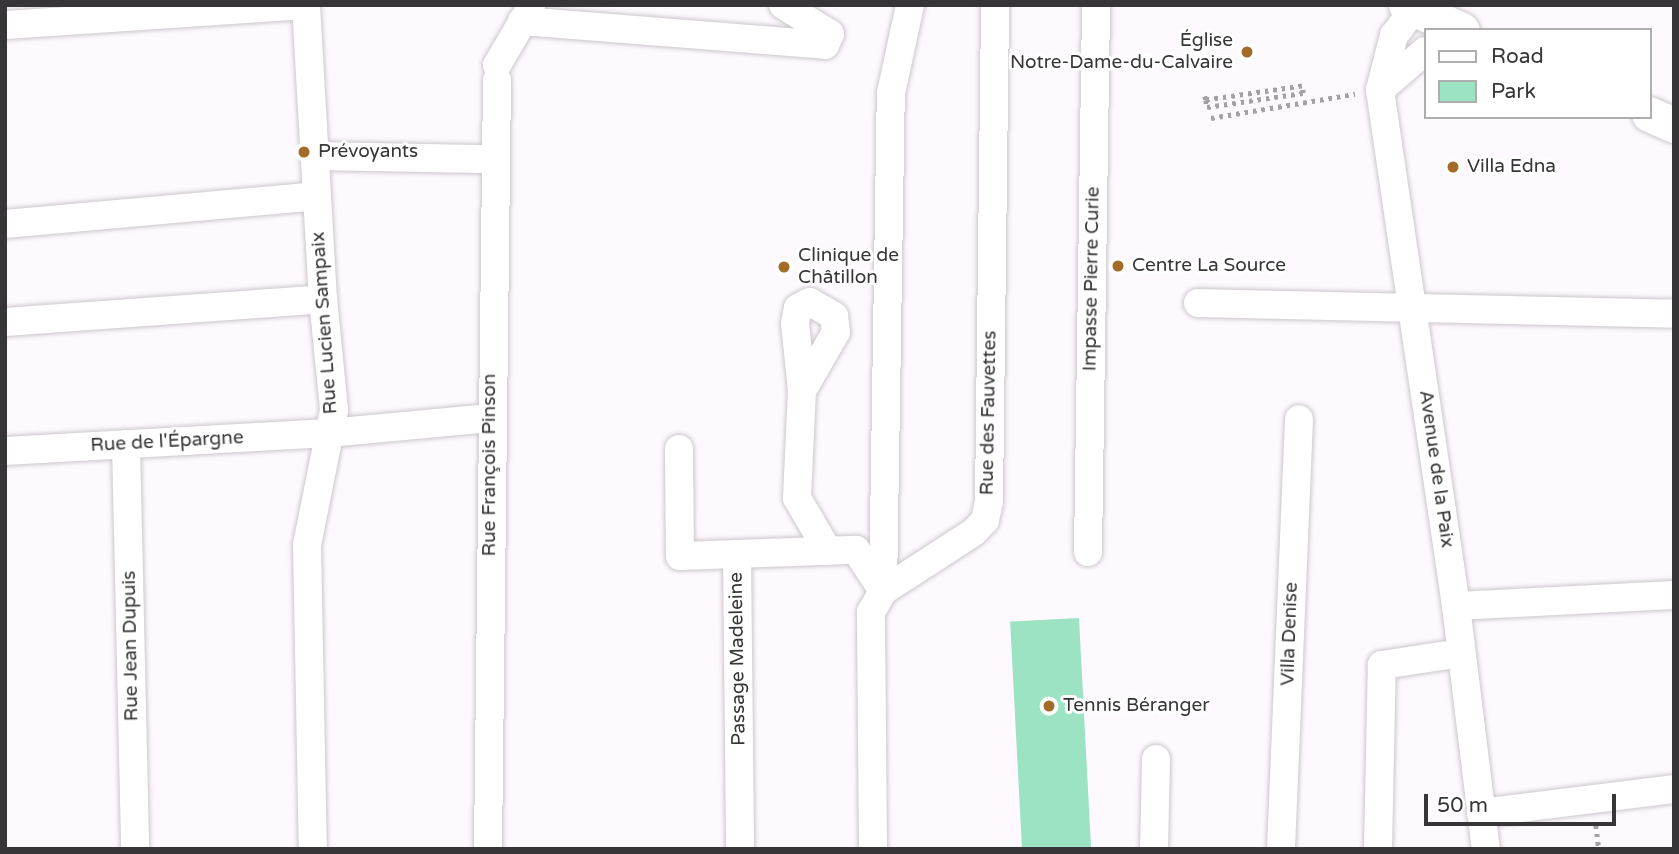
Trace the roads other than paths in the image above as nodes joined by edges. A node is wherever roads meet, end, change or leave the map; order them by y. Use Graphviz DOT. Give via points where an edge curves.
graph roads {
  1 [pos="304,5"];
  2 [pos="783,5"];
  3 [pos="910,5"];
  4 [pos="995,5"];
  5 [pos="1096,5"];
  6 [pos="1412,6"];
  7 [pos="527,13"];
  8 [pos="5,25"];
  9 [pos="1454,28"];
  10 [pos="1424,52"];
  11 [pos="1380,90"];
  12 [pos="1651,115"];
  13 [pos="1674,125"];
  14 [pos="314,156"];
  15 [pos="494,159"];
  16 [pos="316,197"];
  17 [pos="5,224"];
  18 [pos="323,299"];
  19 [pos="1198,303"];
  20 [pos="1413,307"];
  21 [pos="1674,314"];
  22 [pos="5,322"];
  23 [pos="802,391"];
  24 [pos="490,418"];
  25 [pos="1299,419"];
  26 [pos="329,433"];
  27 [pos="126,444"];
  28 [pos="679,449"];
  29 [pos="5,451"];
  30 [pos="828,551"];
  31 [pos="1088,552"];
  32 [pos="737,554"];
  33 [pos="883,591"];
  34 [pos="1674,594"];
  35 [pos="1456,606"];
  36 [pos="1461,653"];
  37 [pos="1156,759"];
  38 [pos="1674,789"];
  39 [pos="1481,813"];
  40 [pos="135,849"];
  41 [pos="313,849"];
  42 [pos="488,849"];
  43 [pos="740,849"];
  44 [pos="873,849"];
  45 [pos="1154,849"];
  46 [pos="1281,849"];
  47 [pos="1378,849"];
  48 [pos="1486,849"];
  1 -- 8 [label="street"];
  1 -- 14 [label="street, Rue Lucien Sampaix"];
  2 -- 7 [label="street" via="830,34 825,45"];
  3 -- 33 [label="street" via="891,93"];
  4 -- 33 [label="street, Rue des Fauvettes" via="989,501 985,520 974,532"];
  5 -- 31 [label="street, Impasse Pierre Curie"];
  6 -- 9 [label="main road"];
  6 -- 11 [label="street, Avenue de la Paix" via="1394,34"];
  7 -- 15 [label="street, Rue François Pinson" via="497,73"];
  10 -- 11 [label="street"];
  11 -- 20 [label="street, Avenue de la Paix"];
  12 -- 13 [label="main road"];
  14 -- 15 [label="street"];
  14 -- 16 [label="street, Rue Lucien Sampaix"];
  15 -- 24 [label="street, Rue François Pinson"];
  16 -- 17 [label="street"];
  16 -- 18 [label="street, Rue Lucien Sampaix"];
  18 -- 22 [label="street"];
  18 -- 26 [label="street, Rue Lucien Sampaix" via="334,410"];
  19 -- 20 [label="street"];
  20 -- 21 [label="street"];
  20 -- 35 [label="street, Avenue de la Paix"];
  23 -- 30 [label="street" via="797,498"];
  24 -- 26 [label="street, Rue de l'Épargne"];
  24 -- 42 [label="street, Rue François Pinson"];
  25 -- 46 [label="street, Villa Denise"];
  26 -- 27 [label="street, Rue de l'Épargne"];
  26 -- 41 [label="street, Rue Lucien Sampaix" via="307,545"];
  27 -- 29 [label="street, Rue de l'Épargne"];
  27 -- 40 [label="street, Rue Jean Dupuis"];
  28 -- 32 [label="street" via="680,556"];
  30 -- 32 [label="street, Passage Madeleine"];
  30 -- 33 [label="street, Passage Madeleine" via="856,550"];
  32 -- 43 [label="street, Passage Madeleine"];
  33 -- 44 [label="street" via="871,612"];
  34 -- 35 [label="street"];
  35 -- 36 [label="street, Avenue de la Paix"];
  36 -- 39 [label="street, Avenue de la Paix"];
  36 -- 47 [label="street" via="1382,665"];
  37 -- 45 [label="street"];
  38 -- 39 [label="street"];
  39 -- 48 [label="street, Avenue de la Paix"];
}
